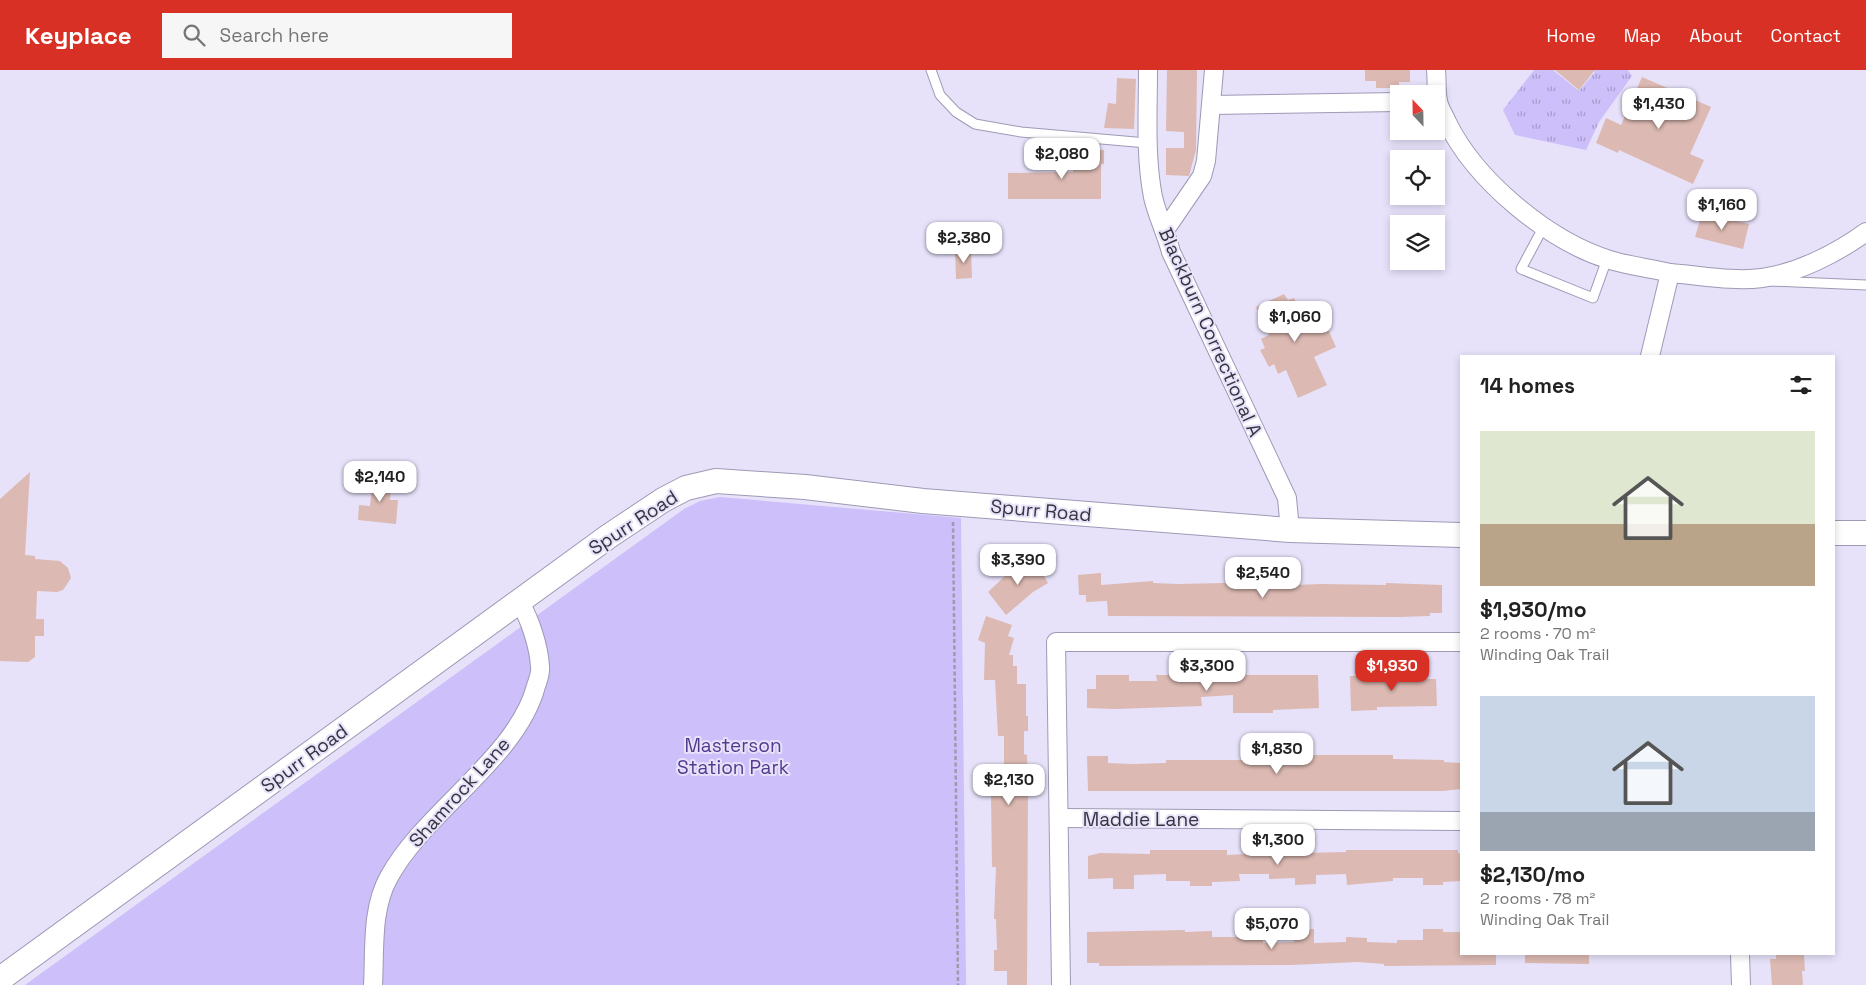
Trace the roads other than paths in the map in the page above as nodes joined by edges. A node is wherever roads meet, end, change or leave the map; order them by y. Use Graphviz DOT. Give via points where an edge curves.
graph roads {
  1 [pos="931,70"];
  2 [pos="1148,70"];
  3 [pos="1214,70"];
  4 [pos="1436,70"];
  5 [pos="1436,85"];
  6 [pos="1390,102"];
  7 [pos="1212,105"];
  8 [pos="1445,118"];
  9 [pos="1148,143"];
  10 [pos="1544,226"];
  11 [pos="1166,230"];
  12 [pos="1866,232"];
  13 [pos="1607,259"];
  14 [pos="1670,273"];
  15 [pos="1761,279"];
  16 [pos="1866,285"];
  17 [pos="1657,322"];
  18 [pos="1650,355"];
  19 [pos="1656,355"];
  20 [pos="1290,530"];
  21 [pos="1835,533"];
  22 [pos="1866,533"];
  23 [pos="1460,534"];
  24 [pos="520,602"];
  25 [pos="1460,642"];
  26 [pos="1060,818"];
  27 [pos="1460,821"];
  28 [pos="1740,955"];
  29 [pos="0,979"];
  30 [pos="374,985"];
  31 [pos="1061,985"];
  32 [pos="1741,985"];
  1 -- 9 [label="lane" via="940,95 956,112 975,124 1020,132"];
  2 -- 9 [label="street, Blackburn Correctional A"];
  3 -- 7 [label="street"];
  4 -- 5 [label="street"];
  6 -- 7 [label="street"];
  7 -- 11 [label="street" via="1202,176"];
  8 -- 10 [label="street" via="1472,160 1494,185"];
  9 -- 11 [label="street, Blackburn Correctional A" via="1153,197"];
  10 -- 13 [label="street" via="1578,247"];
  10 -- 13 [label="lane" via="1521,269 1593,298"];
  11 -- 20 [label="street, Blackburn Correctional A" via="1171,252 1287,498"];
  12 -- 15 [label="street" via="1826,256"];
  13 -- 14 [label="street"];
  14 -- 15 [label="street"];
  14 -- 17 [label="street"];
  15 -- 16 [label="lane" via="1783,283"];
  17 -- 18 [label="street"];
  17 -- 19 [label="street"];
  20 -- 23 [label="street, Spurr Road"];
  20 -- 24 [label="street, Spurr Road" via="716,482 701,484 663,500"];
  21 -- 22 [label="street"];
  24 -- 29 [label="street, Spurr Road"];
  24 -- 30 [label="street, Shamrock Lane" via="541,668 532,701 508,740 412,843 388,878 380,896 377,918"];
  25 -- 26 [label="street" via="1056,642"];
  26 -- 27 [label="street, Maddie Lane"];
  26 -- 31 [label="street"];
  28 -- 32 [label="street"];
}
